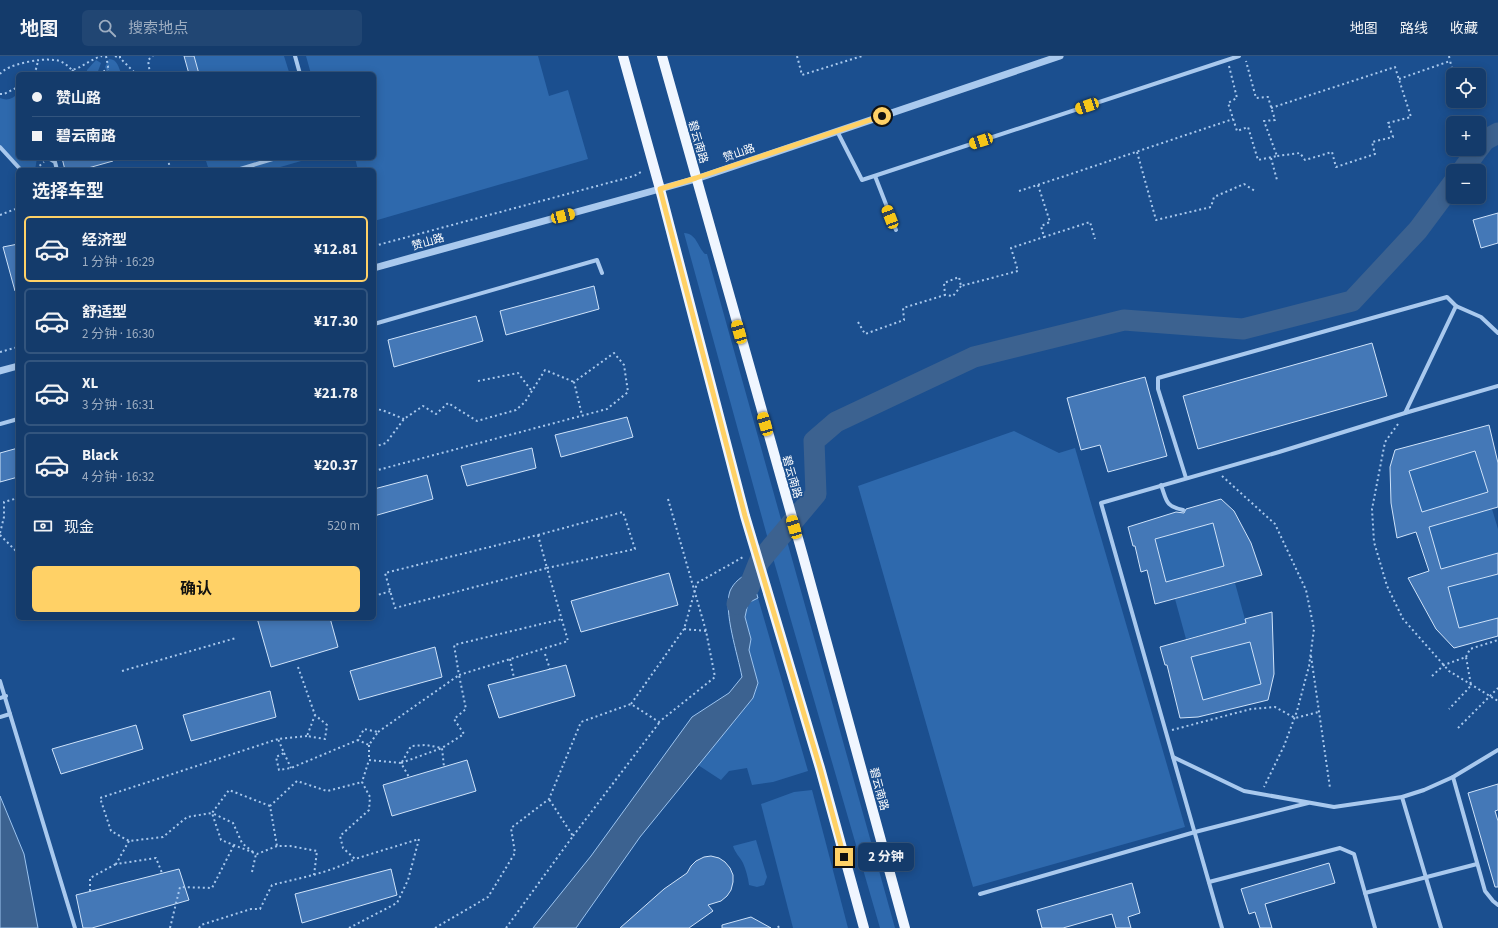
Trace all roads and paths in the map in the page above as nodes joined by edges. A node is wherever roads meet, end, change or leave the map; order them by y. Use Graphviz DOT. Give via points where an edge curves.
graph roads {
  1 [pos="102,56"];
  2 [pos="106,56"];
  3 [pos="115,56"];
  4 [pos="153,56"];
  5 [pos="296,56"];
  6 [pos="623,56"];
  7 [pos="662,56"];
  8 [pos="797,56"];
  9 [pos="862,56"];
  10 [pos="1060,56"];
  11 [pos="1239,56"];
  12 [pos="1244,56"];
  13 [pos="1448,56"];
  14 [pos="120,57"];
  15 [pos="38,61"];
  16 [pos="1450,61"];
  17 [pos="1229,65"];
  18 [pos="1452,68"];
  19 [pos="108,69"];
  20 [pos="72,70"];
  21 [pos="34,72"];
  22 [pos="74,72"];
  23 [pos="103,72"];
  24 [pos="107,72"];
  25 [pos="134,72"];
  26 [pos="150,72"];
  27 [pos="300,72"];
  28 [pos="0,74"];
  29 [pos="1399,79"];
  30 [pos="16,88"];
  31 [pos="0,94"];
  32 [pos="1271,108"];
  33 [pos="1233,119"];
  34 [pos="837,131"];
  35 [pos="0,147"];
  36 [pos="1137,152"];
  37 [pos="1277,156"];
  38 [pos="1271,158"];
  39 [pos="270,160"];
  40 [pos="19,168"];
  41 [pos="244,168"];
  42 [pos="646,169"];
  43 [pos="875,176"];
  44 [pos="696,178"];
  45 [pos="1277,180"];
  46 [pos="1038,185"];
  47 [pos="660,189"];
  48 [pos="1018,191"];
  49 [pos="1255,191"];
  50 [pos="16,209"];
  51 [pos="0,214"];
  52 [pos="896,230"];
  53 [pos="1044,237"];
  54 [pos="1095,240"];
  55 [pos="376,245"];
  56 [pos="376,267"];
  57 [pos="602,273"];
  58 [pos="961,286"];
  59 [pos="946,295"];
  60 [pos="1456,306"];
  61 [pos="858,322"];
  62 [pos="376,323"];
  63 [pos="1498,333"];
  64 [pos="16,348"];
  65 [pos="0,352"];
  66 [pos="16,367"];
  67 [pos="0,371"];
  68 [pos="478,381"];
  69 [pos="574,382"];
  70 [pos="1498,386"];
  71 [pos="531,390"];
  72 [pos="376,409"];
  73 [pos="1405,413"];
  74 [pos="582,415"];
  75 [pos="404,419"];
  76 [pos="16,420"];
  77 [pos="0,424"];
  78 [pos="376,446"];
  79 [pos="1215,470"];
  80 [pos="376,471"];
  81 [pos="1186,478"];
  82 [pos="1162,485"];
  83 [pos="16,499"];
  84 [pos="668,499"];
  85 [pos="1183,510"];
  86 [pos="0,534"];
  87 [pos="538,535"];
  88 [pos="16,551"];
  89 [pos="745,556"];
  90 [pos="547,568"];
  91 [pos="391,591"];
  92 [pos="376,595"];
  93 [pos="562,619"];
  94 [pos="684,629"];
  95 [pos="706,632"];
  96 [pos="236,638"];
  97 [pos="1498,640"];
  98 [pos="1311,652"];
  99 [pos="545,654"];
  100 [pos="1466,657"];
  101 [pos="510,659"];
  102 [pos="1444,665"];
  103 [pos="298,666"];
  104 [pos="550,669"];
  105 [pos="122,671"];
  106 [pos="458,675"];
  107 [pos="1432,676"];
  108 [pos="514,678"];
  109 [pos="0,681"];
  110 [pos="1471,685"];
  111 [pos="1498,688"];
  112 [pos="6,696"];
  113 [pos="1490,696"];
  114 [pos="0,698"];
  115 [pos="1498,701"];
  116 [pos="631,704"];
  117 [pos="1448,709"];
  118 [pos="1319,712"];
  119 [pos="10,714"];
  120 [pos="315,714"];
  121 [pos="0,717"];
  122 [pos="1294,718"];
  123 [pos="659,722"];
  124 [pos="1458,728"];
  125 [pos="378,732"];
  126 [pos="1166,732"];
  127 [pos="307,736"];
  128 [pos="278,739"];
  129 [pos="358,740"];
  130 [pos="369,746"];
  131 [pos="442,748"];
  132 [pos="1498,750"];
  133 [pos="284,753"];
  134 [pos="1173,758"];
  135 [pos="369,760"];
  136 [pos="401,763"];
  137 [pos="444,767"];
  138 [pos="291,768"];
  139 [pos="409,777"];
  140 [pos="1453,777"];
  141 [pos="362,782"];
  142 [pos="1330,788"];
  143 [pos="1261,794"];
  144 [pos="1402,797"];
  145 [pos="550,800"];
  146 [pos="1310,802"];
  147 [pos="270,806"];
  148 [pos="212,812"];
  149 [pos="1195,832"];
  150 [pos="572,836"];
  151 [pos="128,841"];
  152 [pos="234,845"];
  153 [pos="277,846"];
  154 [pos="256,854"];
  155 [pos="355,859"];
  156 [pos="116,864"];
  157 [pos="1477,864"];
  158 [pos="252,872"];
  159 [pos="162,873"];
  160 [pos="314,875"];
  161 [pos="1209,882"];
  162 [pos="90,891"];
  163 [pos="1365,893"];
  164 [pos="980,894"];
  165 [pos="1498,905"];
  166 [pos="75,928"];
  167 [pos="170,928"];
  168 [pos="199,928"];
  169 [pos="349,928"];
  170 [pos="435,928"];
  171 [pos="506,928"];
  172 [pos="864,928"];
  173 [pos="905,928"];
  174 [pos="1222,928"];
  175 [pos="1375,928"];
  176 [pos="1441,928"];
  1 -- 20 [label="path"];
  2 -- 19 [label="path"];
  3 -- 14 [label="path"];
  4 -- 26 [label="path" via="148,60"];
  5 -- 27 [label="street"];
  6 -- 47 [label="main road"];
  7 -- 44 [label="main road, 碧云南路"];
  8 -- 9 [label="path" via="802,75"];
  10 -- 34 [label="street, 赞山路"];
  11 -- 43 [label="street"];
  12 -- 32 [label="path" via="1256,98 1268,97"];
  13 -- 16 [label="path"];
  14 -- 25 [label="path"];
  15 -- 20 [label="path" via="53,59 64,63"];
  15 -- 21 [label="path"];
  15 -- 28 [label="path" via="20,63 3,70"];
  16 -- 18 [label="path"];
  16 -- 29 [label="path"];
  17 -- 33 [label="path" via="1238,98 1228,102"];
  19 -- 23 [label="path"];
  19 -- 24 [label="path"];
  20 -- 22 [label="path"];
  29 -- 32 [label="path" via="1395,67"];
  29 -- 37 [label="path" via="1411,117 1388,122 1393,137 1372,142 1375,154 1336,166 1332,152 1306,160 1300,153"];
  30 -- 31 [label="path"];
  32 -- 37 [label="path" via="1275,120 1264,120"];
  33 -- 36 [label="path"];
  33 -- 38 [label="path" via="1237,131 1248,127 1258,160"];
  34 -- 43 [label="street" via="862,180"];
  34 -- 44 [label="street, 赞山路"];
  35 -- 40 [label="street"];
  36 -- 46 [label="path"];
  36 -- 49 [label="path" via="1156,220 1211,207 1214,197 1244,184"];
  37 -- 38 [label="path"];
  38 -- 45 [label="path"];
  39 -- 41 [label="street"];
  42 -- 55 [label="path" via="634,176"];
  43 -- 52 [label="street"];
  44 -- 47 [label="street, 赞山路"];
  44 -- 173 [label="main road, 碧云南路"];
  46 -- 48 [label="path"];
  46 -- 53 [label="path" via="1050,222 1041,226"];
  47 -- 56 [label="street, 赞山路"];
  47 -- 172 [label="main road" via="745,516 820,768"];
  50 -- 51 [label="path"];
  53 -- 54 [label="path" via="1090,222"];
  53 -- 58 [label="path" via="1011,248 1018,271"];
  57 -- 62 [label="street" via="597,260"];
  58 -- 59 [label="path" via="953,296"];
  58 -- 59 [label="path" via="959,277 944,283"];
  59 -- 61 [label="path" via="903,308 904,320 865,334"];
  60 -- 63 [label="street" via="1480,317"];
  60 -- 73 [label="street"];
  60 -- 81 [label="street" via="1447,297 1158,378 1158,389"];
  64 -- 65 [label="path"];
  66 -- 67 [label="street"];
  68 -- 71 [label="path" via="518,373"];
  69 -- 71 [label="path" via="545,370"];
  69 -- 74 [label="path"];
  69 -- 74 [label="path" via="614,353 624,365 628,392 607,408"];
  70 -- 73 [label="street"];
  71 -- 75 [label="path" via="525,402 516,410 477,421 448,403 436,414 423,406"];
  72 -- 75 [label="path"];
  73 -- 79 [label="street"];
  73 -- 102 [label="path" via="1385,442 1372,509 1374,542 1387,586 1403,619"];
  74 -- 80 [label="path"];
  75 -- 78 [label="path" via="386,443"];
  76 -- 77 [label="street"];
  79 -- 81 [label="street"];
  79 -- 98 [label="path" via="1275,524 1306,590 1314,628"];
  81 -- 82 [label="street"];
  82 -- 85 [label="street" via="1167,503 1173,508"];
  82 -- 126 [label="street" via="1100,503"];
  83 -- 86 [label="path" via="4,502"];
  84 -- 95 [label="path"];
  86 -- 88 [label="path"];
  87 -- 90 [label="path"];
  87 -- 90 [label="path" via="623,512 636,549"];
  87 -- 91 [label="path" via="385,573"];
  89 -- 94 [label="path" via="697,584"];
  90 -- 91 [label="path" via="395,608"];
  90 -- 93 [label="path"];
  91 -- 92 [label="path"];
  93 -- 101 [label="path" via="568,641"];
  93 -- 106 [label="path" via="454,645"];
  94 -- 95 [label="path"];
  94 -- 116 [label="path"];
  95 -- 123 [label="path" via="715,677"];
  96 -- 105 [label="path"];
  97 -- 100 [label="path" via="1470,649"];
  98 -- 118 [label="path"];
  98 -- 122 [label="path"];
  99 -- 104 [label="path"];
  100 -- 102 [label="path"];
  100 -- 110 [label="path"];
  101 -- 106 [label="path"];
  101 -- 108 [label="path"];
  102 -- 107 [label="path"];
  102 -- 110 [label="path"];
  103 -- 120 [label="path"];
  106 -- 125 [label="path"];
  106 -- 131 [label="path" via="466,709 454,719 464,734"];
  109 -- 119 [label="street"];
  110 -- 113 [label="path"];
  110 -- 117 [label="path"];
  111 -- 113 [label="path"];
  112 -- 114 [label="street, bridge"];
  113 -- 115 [label="path"];
  113 -- 124 [label="path"];
  116 -- 123 [label="path"];
  116 -- 145 [label="path" via="581,722"];
  118 -- 122 [label="path"];
  118 -- 142 [label="path"];
  119 -- 121 [label="street"];
  119 -- 166 [label="street"];
  120 -- 127 [label="path"];
  120 -- 127 [label="path" via="327,725 325,739"];
  122 -- 126 [label="path" via="1275,707 1251,709"];
  122 -- 143 [label="path"];
  123 -- 150 [label="path"];
  125 -- 129 [label="path" via="364,729"];
  125 -- 130 [label="path"];
  126 -- 134 [label="street"];
  127 -- 128 [label="path"];
  128 -- 133 [label="path"];
  128 -- 151 [label="path" via="100,798 111,831"];
  129 -- 130 [label="path"];
  129 -- 138 [label="path"];
  130 -- 135 [label="path"];
  131 -- 136 [label="path"];
  131 -- 136 [label="path" via="411,746"];
  131 -- 137 [label="path"];
  132 -- 140 [label="street"];
  133 -- 138 [label="path"];
  133 -- 138 [label="path" via="276,757 279,770"];
  134 -- 143 [label="street" via="1244,791"];
  134 -- 149 [label="street"];
  135 -- 136 [label="path"];
  135 -- 141 [label="path"];
  136 -- 139 [label="path"];
  140 -- 144 [label="street"];
  140 -- 157 [label="street"];
  141 -- 147 [label="path" via="327,792 298,781"];
  141 -- 155 [label="path" via="370,797 369,810 340,836 343,848"];
  143 -- 146 [label="street"];
  144 -- 146 [label="street" via="1334,807"];
  144 -- 176 [label="street"];
  145 -- 150 [label="path"];
  145 -- 170 [label="path" via="511,828 515,853 488,897"];
  146 -- 149 [label="street"];
  147 -- 148 [label="path" via="229,790"];
  147 -- 153 [label="path"];
  148 -- 151 [label="path" via="187,818 163,837"];
  148 -- 152 [label="path" via="221,840"];
  148 -- 154 [label="path" via="232,823 242,843"];
  149 -- 161 [label="street"];
  149 -- 164 [label="street"];
  150 -- 171 [label="path"];
  151 -- 156 [label="path"];
  152 -- 154 [label="path"];
  152 -- 167 [label="path" via="212,888 180,887"];
  153 -- 154 [label="path"];
  153 -- 160 [label="path" via="317,851"];
  154 -- 158 [label="path"];
  155 -- 160 [label="path"];
  155 -- 169 [label="path" via="419,840 408,880 397,903"];
  156 -- 159 [label="path" via="156,858"];
  156 -- 162 [label="path" via="90,878"];
  157 -- 163 [label="street"];
  157 -- 165 [label="street" via="1485,891"];
  160 -- 168 [label="path" via="272,885 260,909 251,909 201,925"];
  161 -- 163 [label="street" via="1340,848 1354,854"];
  161 -- 174 [label="street"];
  163 -- 175 [label="street"];
}
